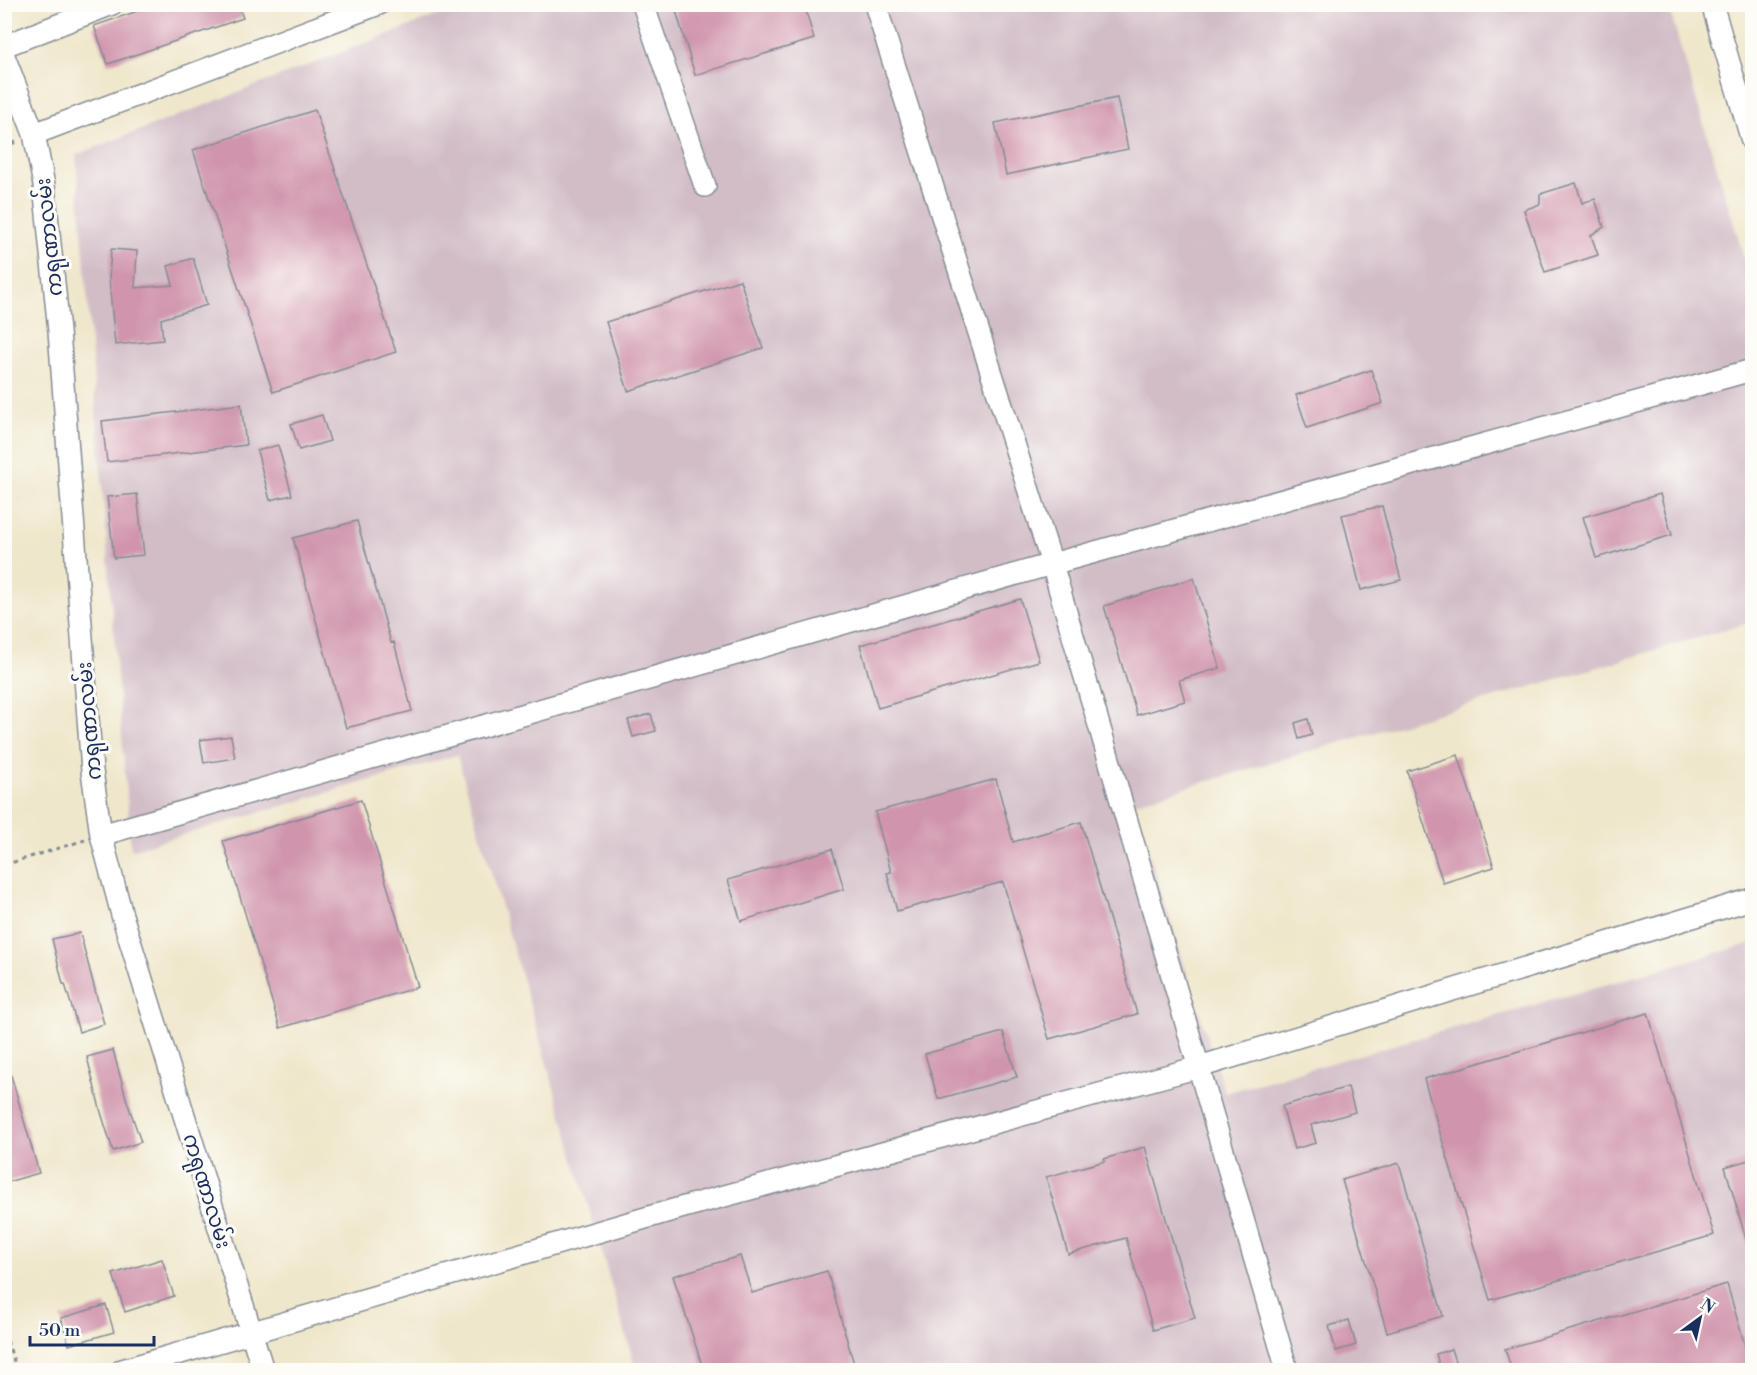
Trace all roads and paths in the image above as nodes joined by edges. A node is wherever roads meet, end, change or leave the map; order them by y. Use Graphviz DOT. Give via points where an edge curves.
graph roads {
  1 [pos="112,4"];
  2 [pos="379,4"];
  3 [pos="643,4"];
  4 [pos="874,4"];
  5 [pos="1712,4"];
  6 [pos="4,46"];
  7 [pos="4,56"];
  8 [pos="34,135"];
  9 [pos="1752,141"];
  10 [pos="705,186"];
  11 [pos="1752,370"];
  12 [pos="1052,564"];
  13 [pos="101,836"];
  14 [pos="4,864"];
  15 [pos="1752,899"];
  16 [pos="1199,1067"];
  17 [pos="4,1332"];
  18 [pos="251,1333"];
  19 [pos="17,1371"];
  20 [pos="122,1371"];
  21 [pos="263,1371"];
  22 [pos="1287,1371"];
  1 -- 6 [label="street"];
  2 -- 8 [label="street"];
  3 -- 10 [label="street"];
  4 -- 12 [label="street"];
  5 -- 9 [label="street"];
  7 -- 8 [label="street, ကရုဏာလမ်း"];
  8 -- 13 [label="street, ကရုဏာလမ်း" via="44,185 57,308 92,771"];
  11 -- 12 [label="street"];
  12 -- 13 [label="street"];
  12 -- 16 [label="street"];
  13 -- 14 [label="path"];
  13 -- 18 [label="street, ကရုဏာလမ်း"];
  15 -- 16 [label="street"];
  16 -- 18 [label="street" via="673,1209"];
  16 -- 22 [label="street"];
  17 -- 19 [label="path"];
  18 -- 20 [label="street"];
  18 -- 21 [label="street, ကရုဏာလမ်း"];
}
